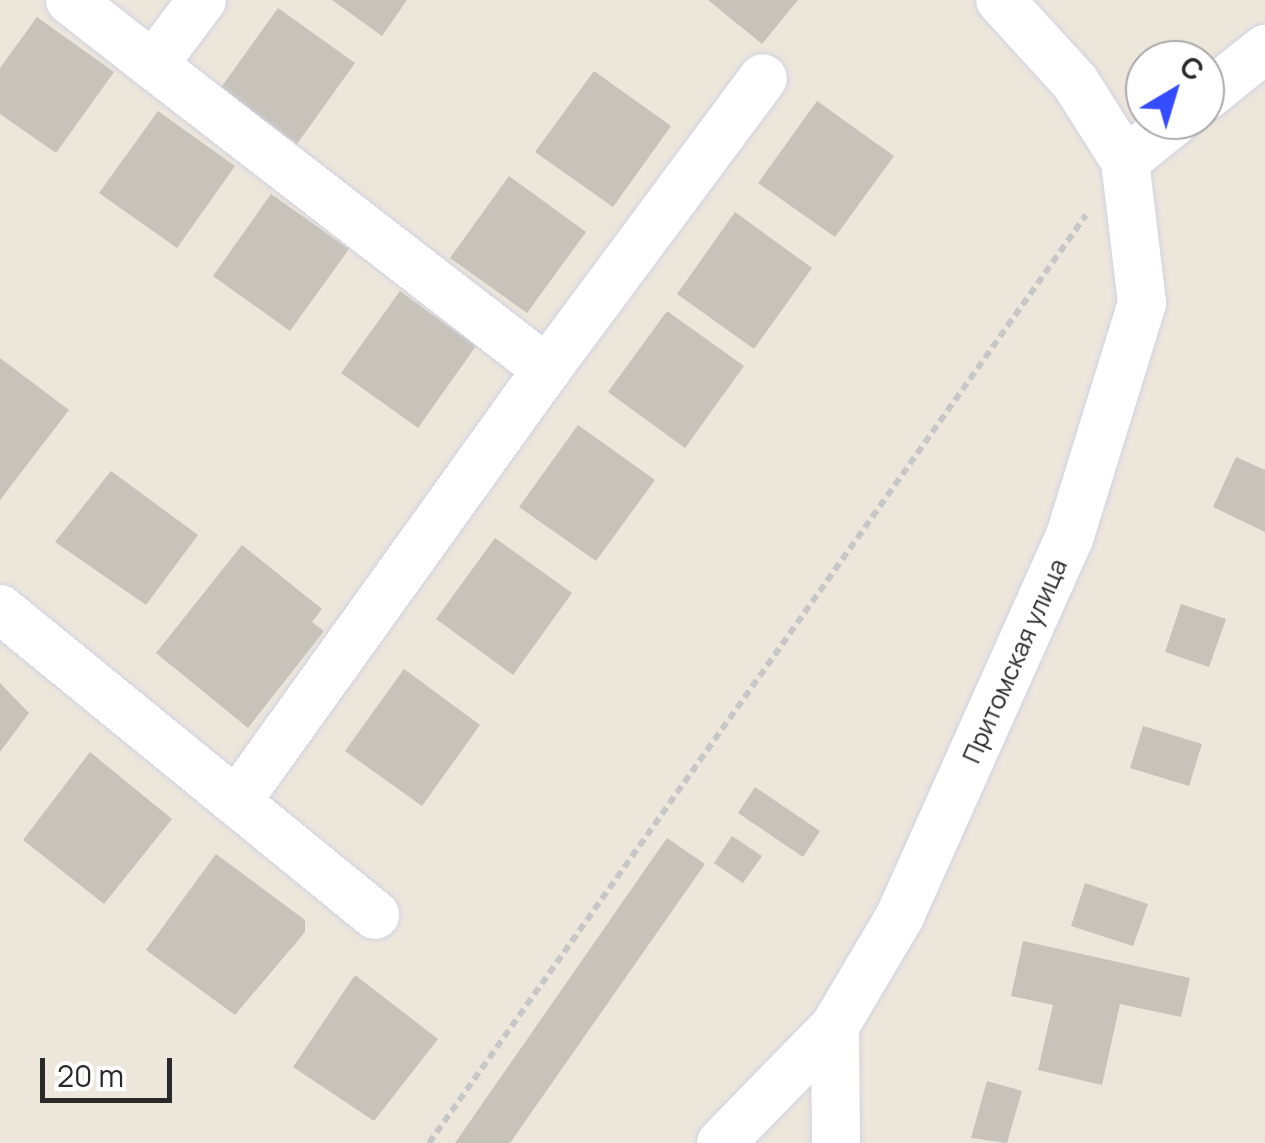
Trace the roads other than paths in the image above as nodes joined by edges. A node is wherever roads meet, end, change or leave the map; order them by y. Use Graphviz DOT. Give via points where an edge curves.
graph roads {
  1 [pos="70,0"];
  2 [pos="202,0"];
  3 [pos="1000,0"];
  4 [pos="1265,49"];
  5 [pos="153,65"];
  6 [pos="763,78"];
  7 [pos="1225,81"];
  8 [pos="1151,140"];
  9 [pos="1125,161"];
  10 [pos="547,368"];
  11 [pos="0,610"];
  12 [pos="240,797"];
  13 [pos="376,914"];
  14 [pos="835,1026"];
  15 [pos="721,1143"];
  16 [pos="836,1143"];
  1 -- 5 [label="street"];
  2 -- 5 [label="street"];
  3 -- 9 [label="street" via="1074,82"];
  4 -- 7 [label="street"];
  5 -- 10 [label="street"];
  6 -- 10 [label="street"];
  8 -- 9 [label="street"];
  9 -- 14 [label="street, Притомская улица" via="1142,304 1069,539 900,916"];
  10 -- 12 [label="street"];
  11 -- 12 [label="street"];
  12 -- 13 [label="street"];
  14 -- 15 [label="street, Притомская улица"];
  14 -- 16 [label="street"];
}
